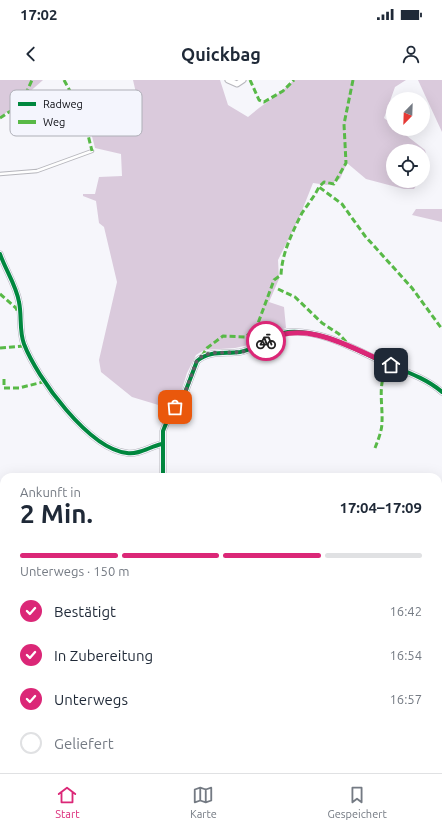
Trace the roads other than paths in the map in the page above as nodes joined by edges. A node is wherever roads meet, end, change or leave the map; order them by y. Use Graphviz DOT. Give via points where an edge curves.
graph roads {
  1 [pos="228,80"];
  2 [pos="243,80"];
  3 [pos="92,151"];
  4 [pos="0,174"];
  5 [pos="0,254"];
  6 [pos="442,392"];
  7 [pos="162,444"];
  8 [pos="163,473"];
  1 -- 2 [label="street" via="237,84"];
  3 -- 4 [label="lane" via="37,171"];
  5 -- 7 [label="street" via="18,296 25,346 38,374 50,391 93,437 109,447 120,452 134,453"];
  6 -- 7 [label="street" via="419,378 334,341 311,334 288,332 242,352 211,353 197,360 186,390 166,421"];
  7 -- 8 [label="street"];
}
